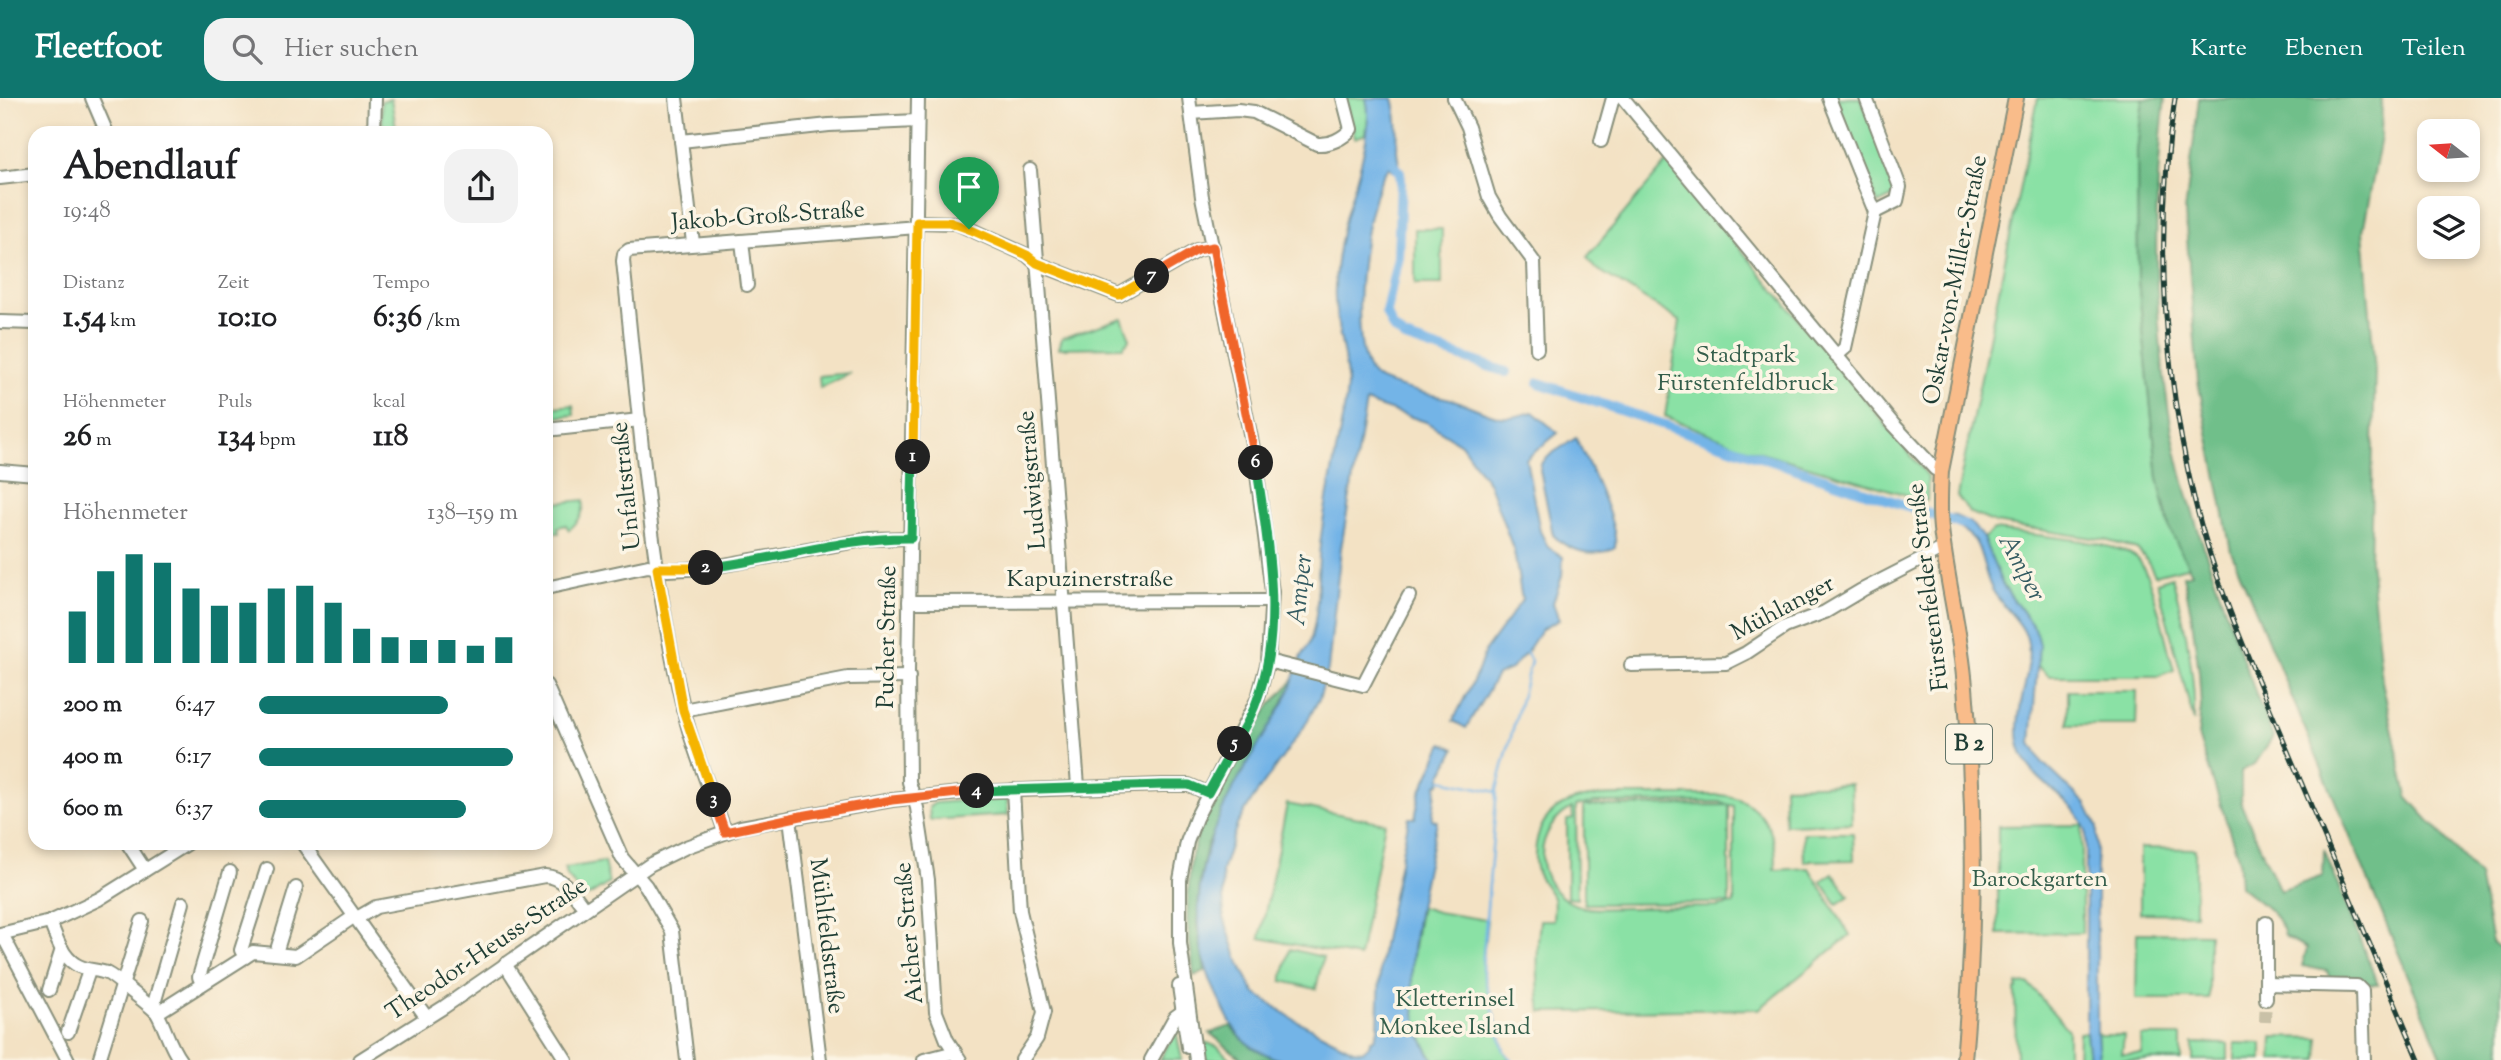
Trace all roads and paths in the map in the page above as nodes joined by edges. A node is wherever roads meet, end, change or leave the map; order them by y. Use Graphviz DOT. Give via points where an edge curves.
graph roads {
  1 [pos="93,98"];
  2 [pos="375,98"];
  3 [pos="676,98"];
  4 [pos="918,98"];
  5 [pos="1189,98"];
  6 [pos="1343,98"];
  7 [pos="1454,98"];
  8 [pos="1612,98"];
  9 [pos="1623,98"];
  10 [pos="1829,98"];
  11 [pos="1866,98"];
  12 [pos="2016,98"];
  13 [pos="1191,113"];
  14 [pos="917,121"];
  15 [pos="104,126"];
  16 [pos="374,126"];
  17 [pos="681,141"];
  18 [pos="1601,141"];
  19 [pos="1030,170"];
  20 [pos="28,175"];
  21 [pos="0,178"];
  22 [pos="1875,212"];
  23 [pos="917,224"];
  24 [pos="742,241"];
  25 [pos="693,243"];
  26 [pos="1213,247"];
  27 [pos="624,254"];
  28 [pos="1037,263"];
  29 [pos="747,285"];
  30 [pos="0,322"];
  31 [pos="28,323"];
  32 [pos="1537,349"];
  33 [pos="1836,356"];
  34 [pos="640,420"];
  35 [pos="553,429"];
  36 [pos="0,471"];
  37 [pos="1941,471"];
  38 [pos="28,473"];
  39 [pos="911,538"];
  40 [pos="1944,548"];
  41 [pos="657,568"];
  42 [pos="553,586"];
  43 [pos="1409,596"];
  44 [pos="1271,601"];
  45 [pos="909,602"];
  46 [pos="1063,602"];
  47 [pos="1268,661"];
  48 [pos="1631,665"];
  49 [pos="909,677"];
  50 [pos="553,701"];
  51 [pos="683,710"];
  52 [pos="1078,786"];
  53 [pos="1013,790"];
  54 [pos="1208,793"];
  55 [pos="913,797"];
  56 [pos="790,818"];
  57 [pos="725,832"];
  58 [pos="132,850"];
  59 [pos="177,850"];
  60 [pos="307,850"];
  61 [pos="267,869"];
  62 [pos="145,870"];
  63 [pos="230,872"];
  64 [pos="637,873"];
  65 [pos="296,888"];
  66 [pos="183,902"];
  67 [pos="585,909"];
  68 [pos="353,919"];
  69 [pos="142,921"];
  70 [pos="50,922"];
  71 [pos="2266,923"];
  72 [pos="1,934"];
  73 [pos="1180,943"];
  74 [pos="62,949"];
  75 [pos="276,953"];
  76 [pos="245,957"];
  77 [pos="505,964"];
  78 [pos="89,971"];
  79 [pos="2266,984"];
  80 [pos="123,985"];
  81 [pos="202,985"];
  82 [pos="49,990"];
  83 [pos="2266,999"];
  84 [pos="155,1010"];
  85 [pos="1182,1012"];
  86 [pos="427,1018"];
  87 [pos="68,1032"];
  88 [pos="100,1057"];
  89 [pos="955,1057"];
  90 [pos="68,1060"];
  91 [pos="180,1060"];
  92 [pos="360,1060"];
  93 [pos="566,1060"];
  94 [pos="687,1060"];
  95 [pos="820,1060"];
  96 [pos="924,1060"];
  97 [pos="1022,1060"];
  98 [pos="1151,1060"];
  99 [pos="1191,1060"];
  100 [pos="1196,1060"];
  101 [pos="1964,1060"];
  102 [pos="2364,1060"];
  1 -- 15 [label="street"];
  2 -- 16 [label="street"];
  3 -- 17 [label="street"];
  4 -- 14 [label="street, Pucher Straße"];
  5 -- 13 [label="street"];
  6 -- 13 [label="street" via="1350,129 1325,144 1255,112"];
  7 -- 32 [label="street" via="1468,127 1489,197 1534,262"];
  8 -- 18 [label="street"];
  9 -- 33 [label="street, Fürstenfelder Straße"];
  10 -- 22 [label="street"];
  11 -- 22 [label="street" via="1900,187 1897,201"];
  12 -- 37 [label="main road, Oskar-von-Miller-Straße / B 2"];
  13 -- 26 [label="street"];
  14 -- 17 [label="street" via="827,125"];
  14 -- 23 [label="street, Pucher Straße"];
  17 -- 25 [label="street"];
  19 -- 28 [label="street, Ludwigstraße"];
  20 -- 21 [label="street"];
  22 -- 33 [label="street" via="1845,348"];
  23 -- 24 [label="street, Jakob-Groß-Straße"];
  23 -- 28 [label="street, Jakob-Groß-Straße" via="956,223"];
  23 -- 39 [label="street, Pucher Straße"];
  24 -- 25 [label="street, Jakob-Groß-Straße"];
  24 -- 29 [label="street"];
  25 -- 27 [label="street, Jakob-Groß-Straße"];
  26 -- 28 [label="street, Jakob-Groß-Straße" via="1197,250 1119,295"];
  26 -- 44 [label="street" via="1255,458"];
  27 -- 34 [label="street, Unfaltstraße"];
  28 -- 46 [label="street, Ludwigstraße"];
  30 -- 31 [label="street"];
  33 -- 37 [label="street, Fürstenfelder Straße" via="1894,425"];
  34 -- 35 [label="street"];
  34 -- 41 [label="street, Unfaltstraße"];
  36 -- 38 [label="street"];
  37 -- 40 [label="main road, Fürstenfelder Straße / B 2"];
  39 -- 41 [label="street" via="869,539 707,568"];
  39 -- 45 [label="street, Pucher Straße"];
  40 -- 48 [label="street, Mühlanger" via="1825,612 1786,627 1726,663"];
  40 -- 101 [label="main road, Fürstenfelder Straße / B 2" via="1965,686 1972,821 1972,959"];
  41 -- 42 [label="street" via="648,566"];
  41 -- 51 [label="street, Unfaltstraße"];
  43 -- 47 [label="street" via="1363,685"];
  44 -- 46 [label="street, Kapuzinerstraße"];
  44 -- 47 [label="street"];
  45 -- 46 [label="street, Kapuzinerstraße"];
  45 -- 49 [label="street, Pucher Straße"];
  46 -- 52 [label="street, Ludwigstraße"];
  47 -- 54 [label="street" via="1249,719"];
  49 -- 51 [label="street" via="848,678"];
  49 -- 55 [label="street, Pucher Straße"];
  50 -- 64 [label="street" via="622,858"];
  51 -- 57 [label="street, Unfaltstraße"];
  52 -- 53 [label="street, Theodor-Heuss-Straße"];
  52 -- 54 [label="street, Theodor-Heuss-Straße" via="1189,785"];
  53 -- 55 [label="street, Theodor-Heuss-Straße"];
  53 -- 97 [label="street" via="1020,911 1044,1012 1037,1038"];
  54 -- 73 [label="street" via="1184,855"];
  55 -- 56 [label="street, Theodor-Heuss-Straße"];
  55 -- 89 [label="street, Aicher Straße" via="930,893 936,1012"];
  56 -- 57 [label="street, Theodor-Heuss-Straße"];
  56 -- 95 [label="street, Mühlfeldstraße"];
  57 -- 64 [label="street, Theodor-Heuss-Straße" via="666,855"];
  58 -- 62 [label="street"];
  59 -- 62 [label="street"];
  60 -- 68 [label="street"];
  61 -- 76 [label="street" via="242,950"];
  62 -- 70 [label="street"];
  63 -- 81 [label="street" via="199,977"];
  64 -- 67 [label="street, Theodor-Heuss-Straße"];
  64 -- 94 [label="street" via="672,931"];
  65 -- 75 [label="street"];
  66 -- 84 [label="street"];
  67 -- 68 [label="street" via="563,882 545,876 376,907"];
  67 -- 77 [label="street, Theodor-Heuss-Straße"];
  68 -- 75 [label="street" via="296,956"];
  68 -- 86 [label="street"];
  69 -- 80 [label="street"];
  70 -- 72 [label="street"];
  70 -- 74 [label="street"];
  71 -- 79 [label="street"];
  72 -- 90 [label="street"];
  73 -- 85 [label="street"];
  73 -- 100 [label="street"];
  74 -- 78 [label="street" via="73,963"];
  74 -- 82 [label="street"];
  75 -- 76 [label="street" via="253,951"];
  76 -- 81 [label="street"];
  77 -- 86 [label="street, Theodor-Heuss-Straße"];
  77 -- 93 [label="street"];
  78 -- 80 [label="street" via="107,973"];
  78 -- 87 [label="street"];
  79 -- 83 [label="street"];
  79 -- 102 [label="street" via="2357,986 2364,1001"];
  80 -- 84 [label="street"];
  80 -- 88 [label="street"];
  81 -- 84 [label="street"];
  84 -- 91 [label="street"];
  85 -- 98 [label="street"];
  85 -- 99 [label="street"];
  86 -- 92 [label="street, Theodor-Heuss-Straße"];
  89 -- 96 [label="street"];
}
